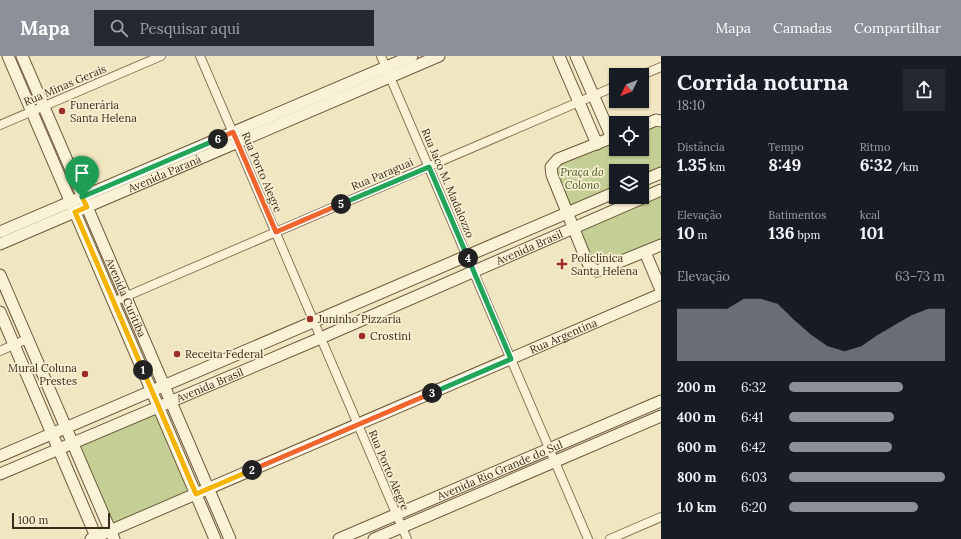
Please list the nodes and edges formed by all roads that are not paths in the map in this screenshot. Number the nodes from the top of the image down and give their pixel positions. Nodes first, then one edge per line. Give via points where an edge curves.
1 (8, 56) edge
2 (22, 56) edge
3 (161, 56) edge
4 (200, 56) edge
5 (381, 56) edge
6 (412, 56) edge
7 (439, 56) edge
8 (559, 56) edge
9 (576, 56) edge
10 (661, 67) edge
11 (388, 72) junction
12 (649, 72) edge
13 (609, 89) edge
14 (594, 96) junction
15 (579, 102) junction
16 (43, 106) junction
17 (32, 111) junction
18 (661, 120) edge
19 (649, 123) edge
20 (0, 125) edge
21 (609, 127) edge
22 (235, 138) junction
23 (609, 139) edge
24 (597, 144) junction
25 (429, 167) junction
26 (661, 173) edge
27 (649, 178) edge
28 (661, 190) edge
29 (609, 195) edge
30 (85, 202) junction
31 (73, 207) junction
32 (567, 213) junction
33 (26, 227) junction
34 (573, 228) junction
35 (0, 232) edge
36 (276, 232) junction
37 (0, 244) edge
38 (660, 248) edge
39 (645, 252) junction
40 (467, 255) junction
41 (473, 271) junction
42 (0, 275) edge
43 (661, 290) edge
44 (661, 294) edge
45 (125, 297) junction
46 (114, 302) junction
47 (0, 312) edge
48 (314, 321) junction
49 (321, 338) junction
50 (27, 339) junction
51 (14, 345) junction
52 (0, 350) edge
53 (511, 359) junction
54 (163, 385) junction
55 (151, 390) junction
56 (170, 401) junction
57 (661, 401) edge
58 (158, 406) junction
59 (661, 416) edge
60 (358, 424) junction
61 (66, 427) junction
62 (52, 433) junction
63 (72, 443) junction
64 (58, 449) junction
65 (549, 449) junction
66 (0, 456) edge
67 (554, 462) junction
68 (0, 474) edge
69 (208, 489) junction
70 (196, 494) junction
71 (396, 514) junction
72 (661, 517) edge
73 (402, 527) junction
74 (112, 535) edge
75 (95, 538) edge
76 (215, 539) edge
77 (230, 539) edge
78 (339, 539) edge
79 (374, 539) edge
80 (407, 539) edge
81 (588, 539) edge
82 (610, 539) edge

1 - 17 street, Avenida Curitiba
2 - 16 street, Avenida Curitiba
3 - 16 street, Rua Minas Gerais
4 - 22 street, Rua Porto Alegre
5 - 11 street, Rua Jaco M. Madalozzo
6 - 11 street, Avenida Paraná
7 - 11 street, Avenida Paraná
8 - 15 street
9 - 14 street
10 - 12 street
11 - 22 street, Avenida Paraná
11 - 25 street, Rua Jaco M. Madalozzo
13 - 14 street, Rua Paraguai
14 - 15 street, Rua Paraguai
14 - 21 street
15 - 24 street
15 - 25 street, Rua Paraguai
16 - 17 street, Rua Minas Gerais
16 - 30 street, Avenida Curitiba
17 - 20 street, Rua Minas Gerais
17 - 31 street, Avenida Curitiba
18 - 19 street
22 - 30 street, Avenida Paraná
22 - 36 street, Rua Porto Alegre
23 - 24 street, Avenida Brasil
24 - 32 street, Avenida Brasil via 558,159 551,167
25 - 36 street, Rua Paraguai
25 - 40 street, Rua Jaco M. Madalozzo
26 - 27 street
28 - 34 street, Avenida Brasil
29 - 32 street, Avenida Brasil
30 - 31 street, Avenida Paraná
30 - 45 street, Avenida Curitiba
31 - 33 street, Avenida Paraná
31 - 46 street, Avenida Curitiba
32 - 34 street, Avenida Brasil
32 - 40 street, Avenida Brasil
33 - 35 street, Avenida Paraná
33 - 37 street, Avenida Paraná
34 - 39 street, Avenida Brasil via 590,267 597,272
34 - 41 street, Avenida Brasil
36 - 45 street, Rua Paraguai
36 - 48 street, Rua Porto Alegre
38 - 39 street, Avenida Brasil
39 - 43 street
40 - 41 street, Rua Jaco M. Madalozzo
40 - 48 street, Avenida Brasil
41 - 49 street, Avenida Brasil
41 - 53 street, Rua Jaco M. Madalozzo
42 - 50 street
44 - 53 street, Rua Argentina
45 - 46 street, Rua Paraguai
45 - 54 street, Avenida Curitiba
46 - 55 street, Avenida Curitiba
47 - 51 street
48 - 49 street, Rua Porto Alegre
48 - 54 street, Avenida Brasil
49 - 56 street, Avenida Brasil
49 - 60 street, Rua Porto Alegre
50 - 51 street
50 - 61 street
51 - 52 street
51 - 62 street
53 - 60 street, Rua Argentina
53 - 65 street, Rua Jaco M. Madalozzo
54 - 55 street, Avenida Brasil
54 - 56 street, Avenida Curitiba
55 - 58 street, Avenida Curitiba
55 - 61 street, Avenida Brasil
56 - 58 street, Avenida Brasil
56 - 69 street, Avenida Curitiba
57 - 65 street, Avenida Rio Grande do Sul
58 - 63 street, Avenida Brasil
58 - 70 street, Avenida Curitiba
59 - 67 street, Avenida Rio Grande do Sul
60 - 69 street, Rua Argentina
60 - 71 street, Rua Porto Alegre
61 - 62 street, Avenida Brasil
61 - 63 street
62 - 64 street
62 - 66 street, Avenida Brasil
63 - 64 street, Avenida Brasil
63 - 74 street
64 - 68 street, Avenida Brasil
64 - 75 street
65 - 67 street, Rua Jaco M. Madalozzo
65 - 71 street, Avenida Rio Grande do Sul
67 - 73 street, Avenida Rio Grande do Sul
67 - 81 street, Rua Jaco M. Madalozzo
69 - 70 street, Rua Argentina
69 - 77 street, Avenida Curitiba
70 - 74 street, Rua Argentina
70 - 76 street, Avenida Curitiba
71 - 73 street, Rua Porto Alegre
71 - 78 street, Avenida Rio Grande do Sul
72 - 82 street
73 - 79 street, Avenida Rio Grande do Sul
73 - 80 street, Rua Porto Alegre
74 - 75 street, Rua Argentina

